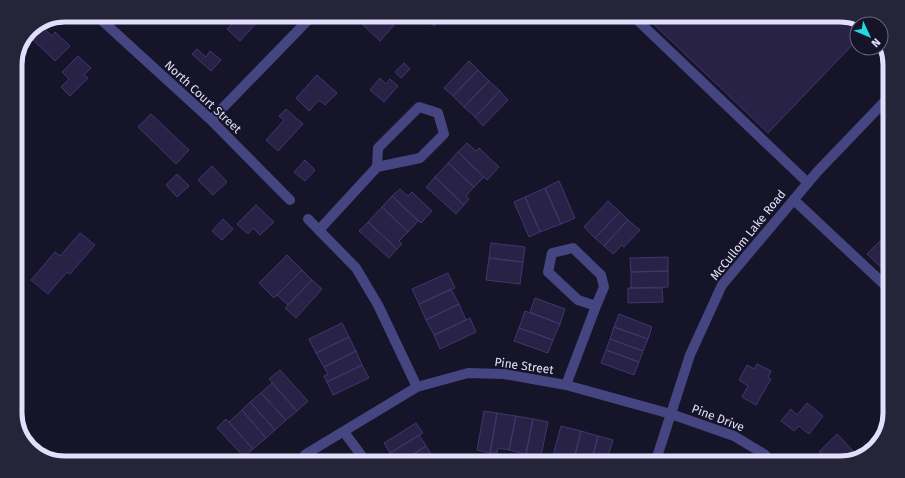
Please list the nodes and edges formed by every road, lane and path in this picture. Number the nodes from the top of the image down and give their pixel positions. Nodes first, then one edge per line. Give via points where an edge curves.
1 (104, 22) edge
2 (306, 22) edge
3 (639, 22) edge
4 (883, 103) edge
5 (211, 120) junction
6 (377, 167) junction
7 (808, 183) junction
8 (290, 200) dead end
9 (794, 200) junction
10 (308, 219) dead end
11 (319, 230) junction
12 (883, 283) edge
13 (596, 306) junction
14 (566, 385) junction
15 (416, 387) junction
16 (671, 414) junction
17 (344, 432) junction
18 (304, 456) edge
19 (362, 456) edge
20 (657, 456) edge
21 (766, 456) edge

1 - 5 street, North Court Street
2 - 5 street
3 - 7 street
4 - 7 street, McCullom Lake Road
5 - 8 street, North Court Street
6 - 6 street via 420,158 444,134 438,113 419,107 378,148
6 - 11 street
7 - 9 street, McCullom Lake Road
9 - 12 street
9 - 16 street, McCullom Lake Road via 722,285 690,355
10 - 11 street
11 - 15 street via 356,268 378,305
13 - 13 street via 604,287 601,275 572,248 552,253 548,272 578,300
13 - 14 street
14 - 15 street, Pine Street via 504,374 468,374
14 - 16 street, Pine Street
15 - 17 street, Pine Street
16 - 20 street, McCullom Lake Road
16 - 21 street, Pine Drive via 734,436
17 - 18 street, Pine Street
17 - 19 street

